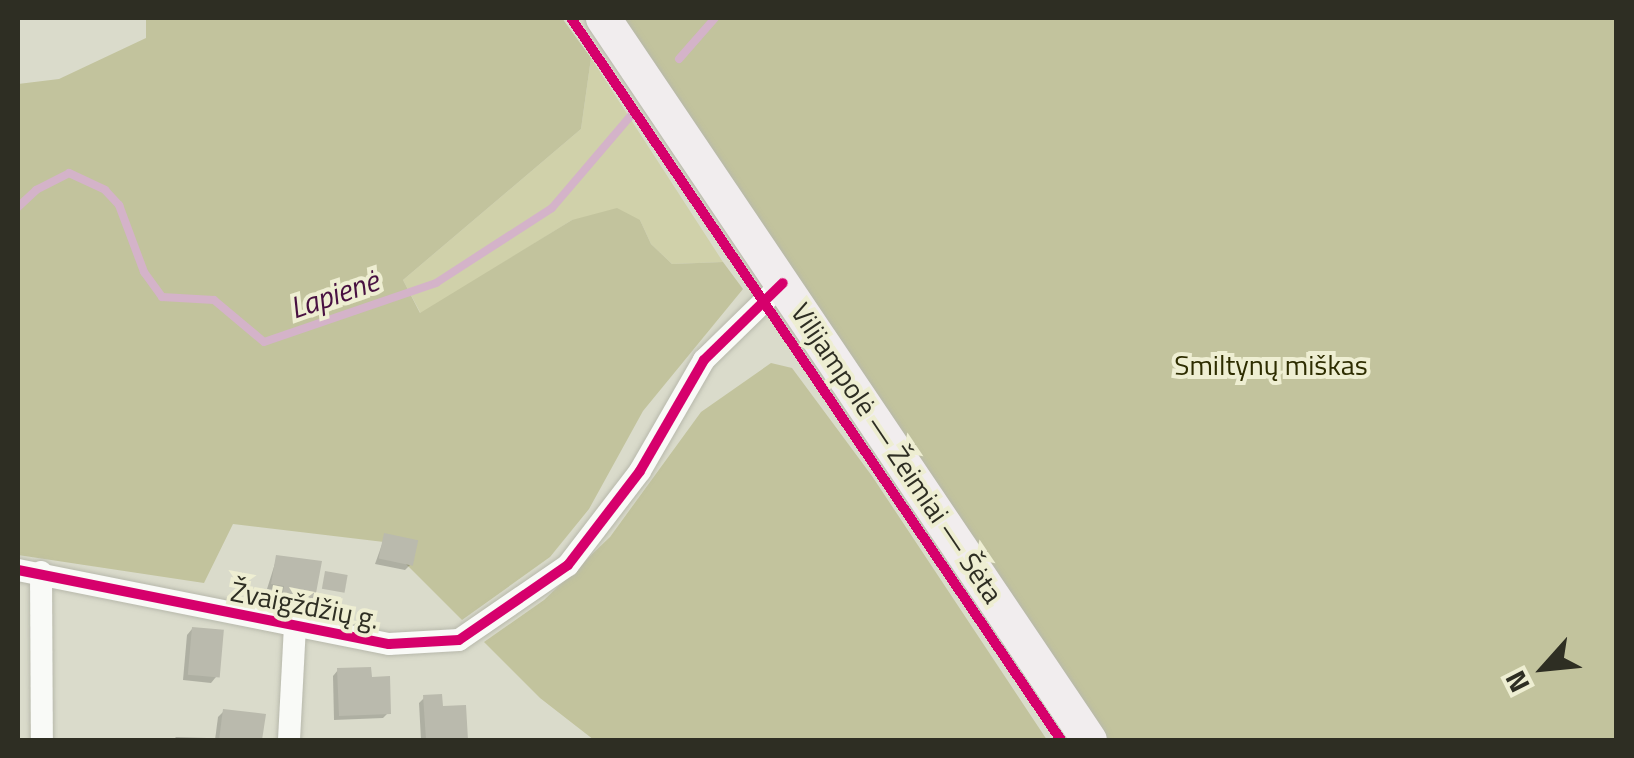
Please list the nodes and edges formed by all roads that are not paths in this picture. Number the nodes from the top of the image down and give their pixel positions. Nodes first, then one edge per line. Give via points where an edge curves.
1 (604, 18) edge
2 (783, 283) junction
3 (29, 571) edge
4 (295, 627) junction
5 (42, 740) edge
6 (289, 740) edge
7 (1089, 740) edge

1 - 2 main road, Vilijampolė — Žeimiai — Šėta
2 - 4 street, Žvaigždžių g. via 704,360 640,471 568,565 459,640 389,644
2 - 7 main road, Vilijampolė — Žeimiai — Šėta
3 - 4 street, Žvaigždžių g.
3 - 5 street
4 - 6 street

